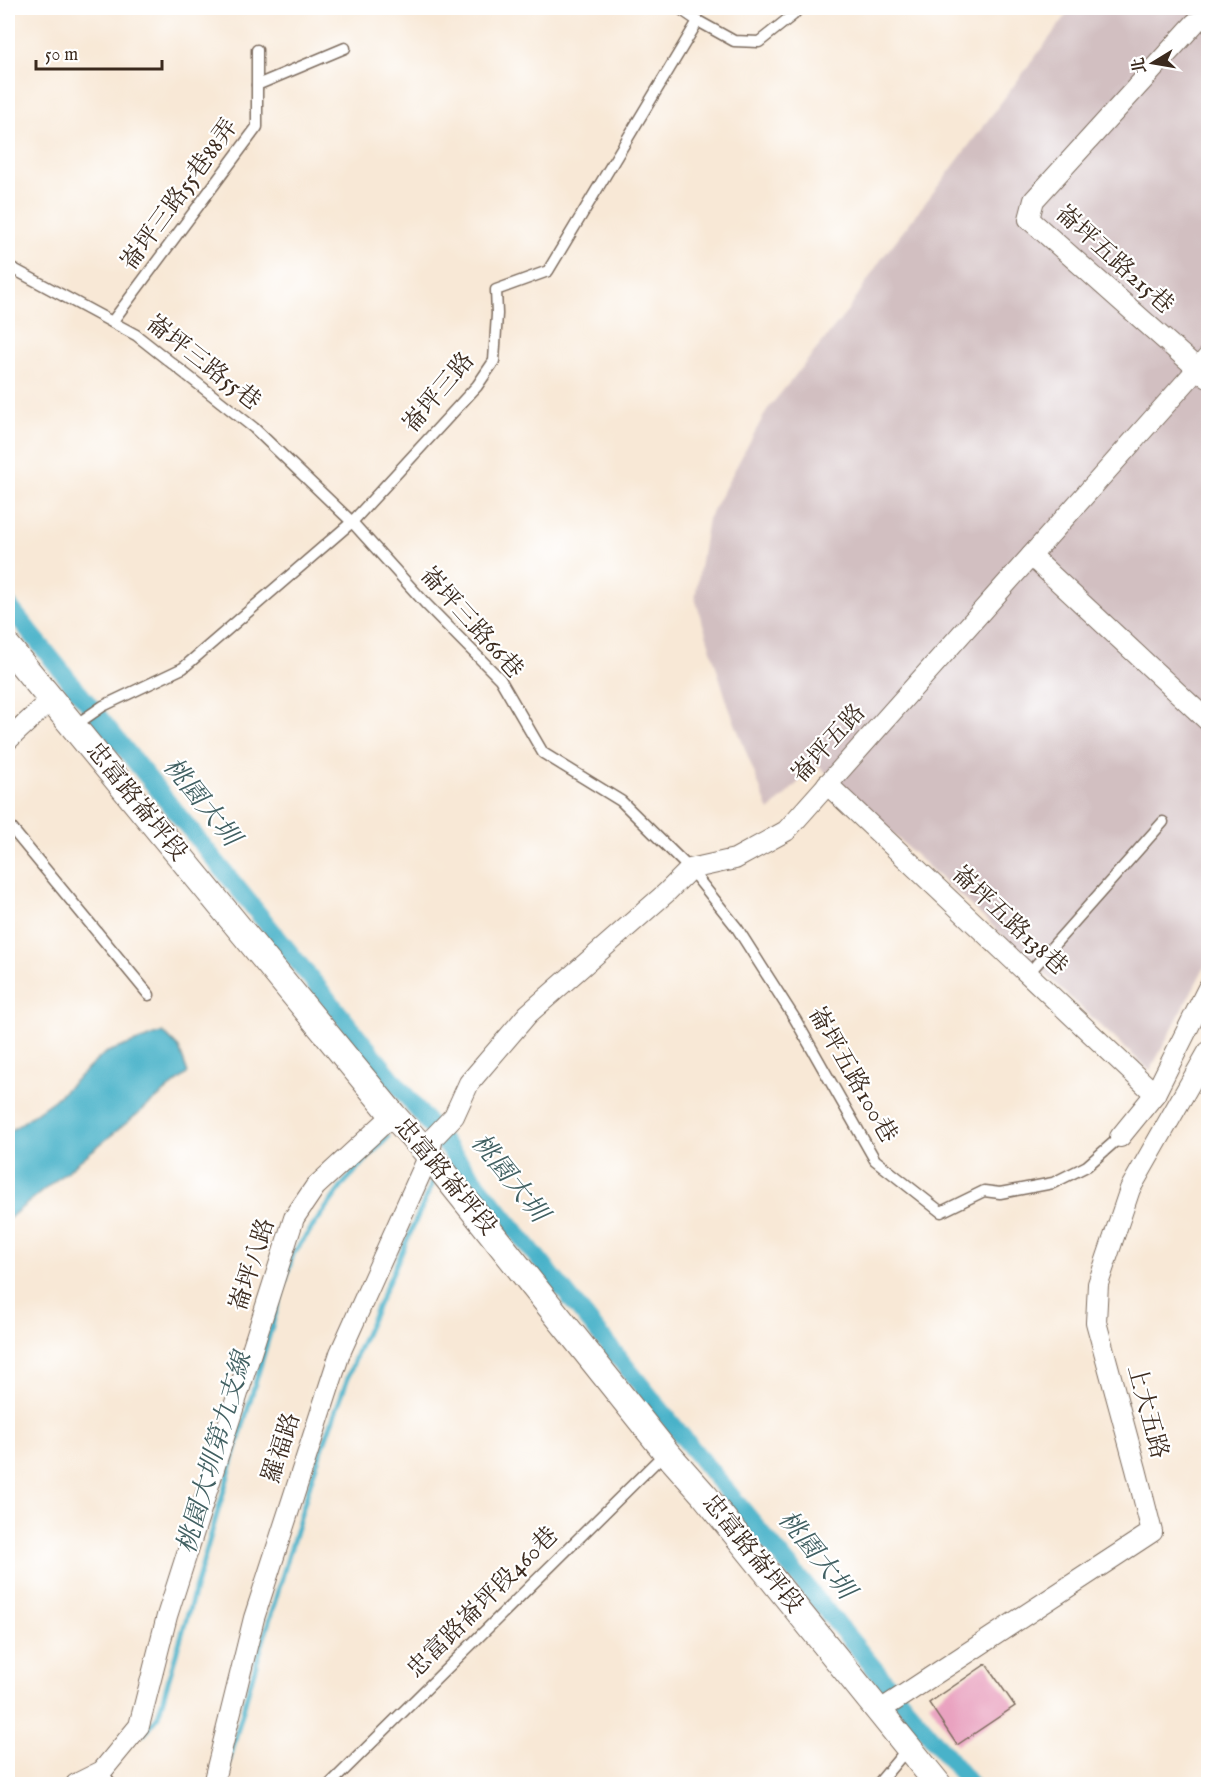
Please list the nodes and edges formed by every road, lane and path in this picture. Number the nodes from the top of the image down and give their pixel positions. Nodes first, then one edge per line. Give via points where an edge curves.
1 (679, 8) edge
2 (799, 8) edge
3 (1201, 20) edge
4 (698, 21) junction
5 (345, 48) dead end
6 (257, 50) dead end
7 (257, 85) junction
8 (8, 266) edge
9 (112, 322) junction
10 (1205, 368) edge
11 (352, 522) junction
12 (1030, 556) junction
13 (8, 647) edge
14 (51, 700) junction
15 (1209, 721) edge
16 (76, 724) junction
17 (8, 740) edge
18 (827, 784) junction
19 (1163, 822) dead end
20 (8, 824) edge
21 (690, 869) junction
22 (1028, 974) junction
23 (1209, 988) edge
24 (149, 995) dead end
25 (1209, 1052) edge
26 (1155, 1094) junction
27 (393, 1115) junction
28 (1120, 1137) joint
29 (431, 1146) junction
30 (666, 1452) junction
31 (882, 1709) junction
32 (908, 1748) junction
33 (107, 1778) edge
34 (76, 1785) edge
35 (213, 1785) edge
36 (330, 1785) edge
37 (878, 1785) edge
38 (938, 1785) edge

1 - 4 lane
2 - 4 lane via 759,42 734,41
3 - 10 street, 崙坪五路215巷 via 1034,200 1029,219
4 - 11 lane, 崙坪三路 via 548,271 496,290 494,361 477,386
5 - 7 lane
6 - 7 lane, 崙坪三路55巷88弄
7 - 9 lane, 崙坪三路55巷88弄 via 257,127
8 - 9 lane, 崙坪三路55巷
9 - 11 lane, 崙坪三路55巷 via 136,335 254,428
10 - 12 street, 崙坪五路
11 - 16 lane, 崙坪三路 via 183,668 103,705
11 - 21 lane, 崙坪三路66巷 via 500,679 543,753 621,801
12 - 15 street
12 - 18 street, 崙坪五路
13 - 14 street, 忠富路崙坪段
14 - 16 street, 忠富路崙坪段
14 - 17 street
16 - 27 street, 忠富路崙坪段
18 - 21 street, 崙坪五路 via 786,831 735,859
18 - 22 street, 崙坪五路138巷
19 - 22 lane
20 - 24 lane
21 - 28 lane, 崙坪五路100巷 via 744,938 875,1160 941,1212 984,1191 1000,1193 1053,1183 1087,1166
21 - 29 street, 羅福路 via 528,1014 469,1083 454,1116
22 - 26 street, 崙坪五路138巷
23 - 26 street
25 - 31 street, 上大五路 via 1130,1189 1098,1284 1096,1322 1152,1532
26 - 28 street
27 - 29 street, 忠富路崙坪段
27 - 33 street, 崙坪八路 via 315,1187 294,1218 167,1616 139,1726
29 - 30 street, 忠富路崙坪段
29 - 35 street, 羅福路 via 340,1353 254,1618
30 - 31 street, 忠富路崙坪段
30 - 36 lane, 忠富路崙坪段460巷
31 - 32 street, 忠富路崙坪段
32 - 37 lane
32 - 38 street, 忠富路崙坪段
33 - 34 street, 崙坪八路

